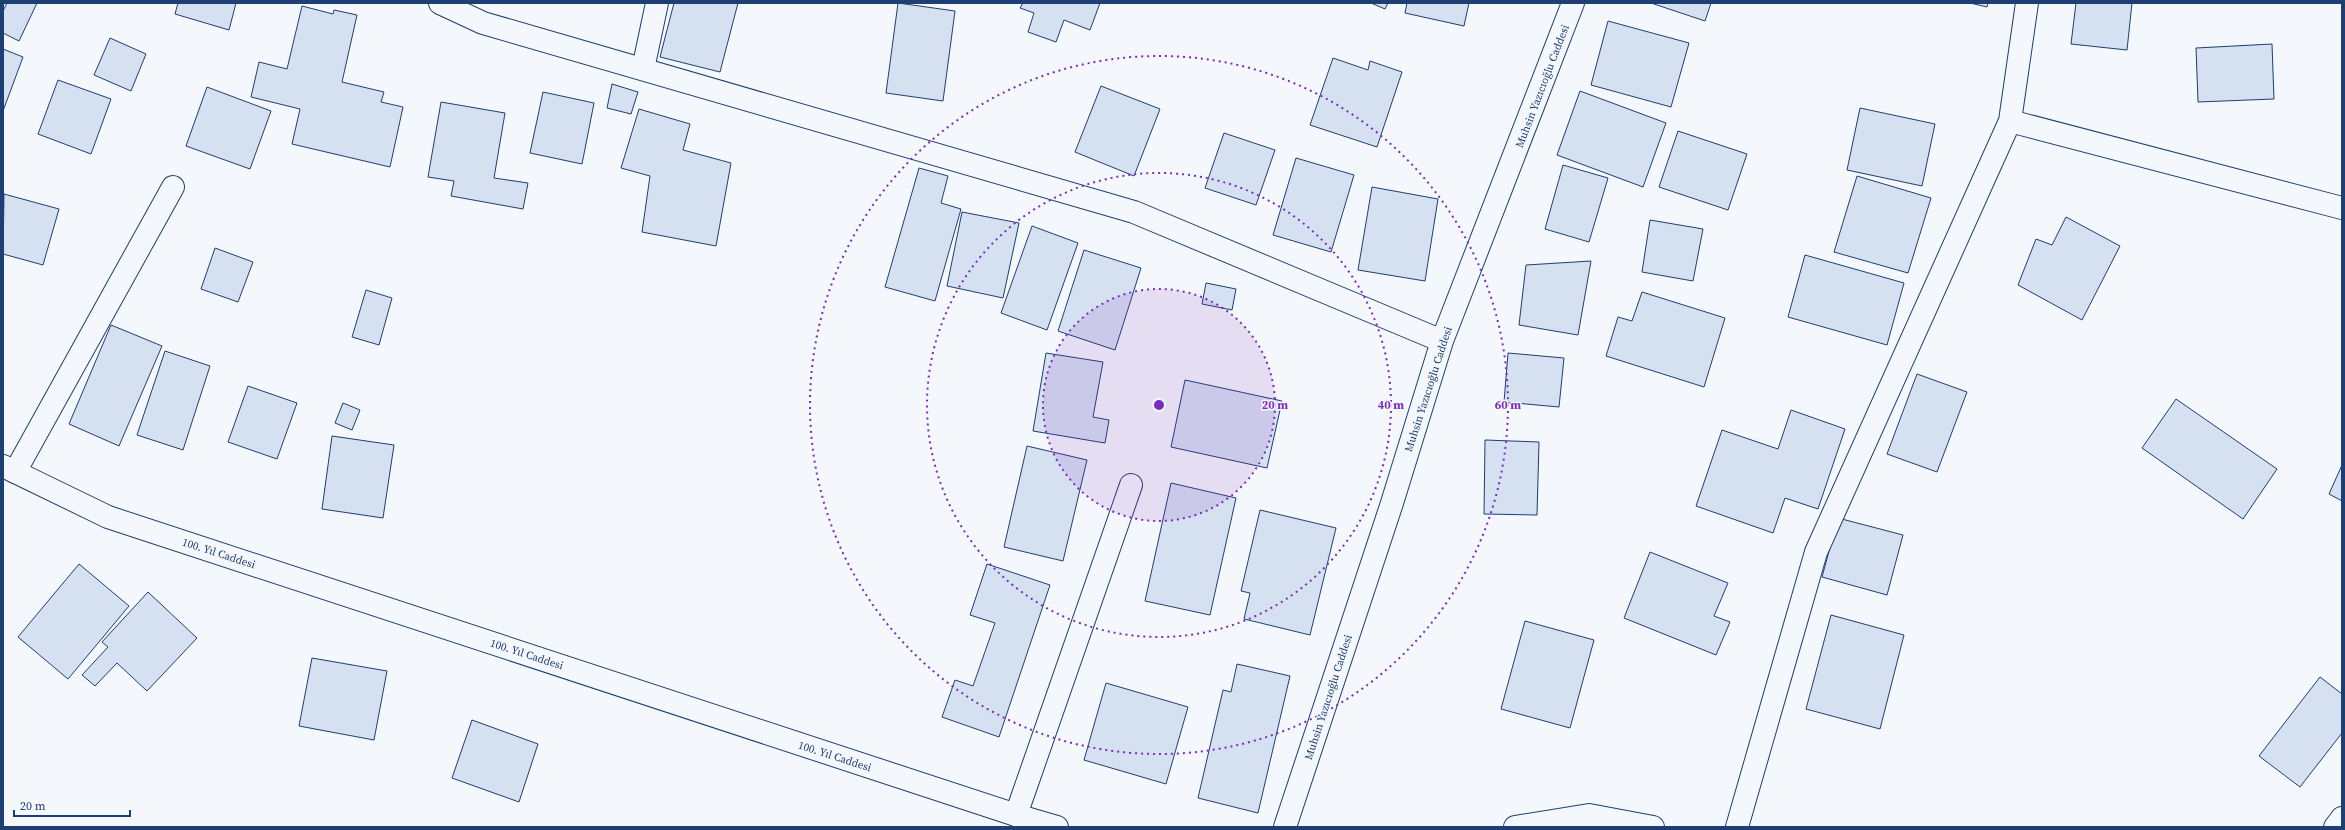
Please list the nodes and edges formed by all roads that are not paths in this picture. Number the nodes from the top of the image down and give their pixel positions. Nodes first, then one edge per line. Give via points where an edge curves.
1 (440, 3) edge
2 (657, 3) edge
3 (1573, 3) edge
4 (2027, 3) edge
5 (643, 69) junction
6 (2010, 121) junction
7 (173, 188) dead end
8 (2342, 208) edge
9 (1442, 341) junction
10 (9, 469) edge
11 (1130, 485) dead end
12 (1016, 815) junction
13 (2342, 818) edge
14 (1057, 827) edge
15 (1286, 827) edge
16 (1515, 827) edge
17 (1653, 827) edge
18 (1737, 827) edge
19 (2334, 827) edge

1 - 5 street via 483,23
2 - 5 street
3 - 9 street, Muhsin Yazıcıoğlu Caddesi
4 - 6 street
5 - 9 street via 1134,212
6 - 8 street
6 - 18 street via 1816,552
7 - 10 street
9 - 15 street, Muhsin Yazıcıoğlu Caddesi
10 - 12 street, 100. Yıl Caddesi via 108,517
11 - 12 street
12 - 14 street, 100. Yıl Caddesi
13 - 19 street
16 - 17 street via 1589,815

